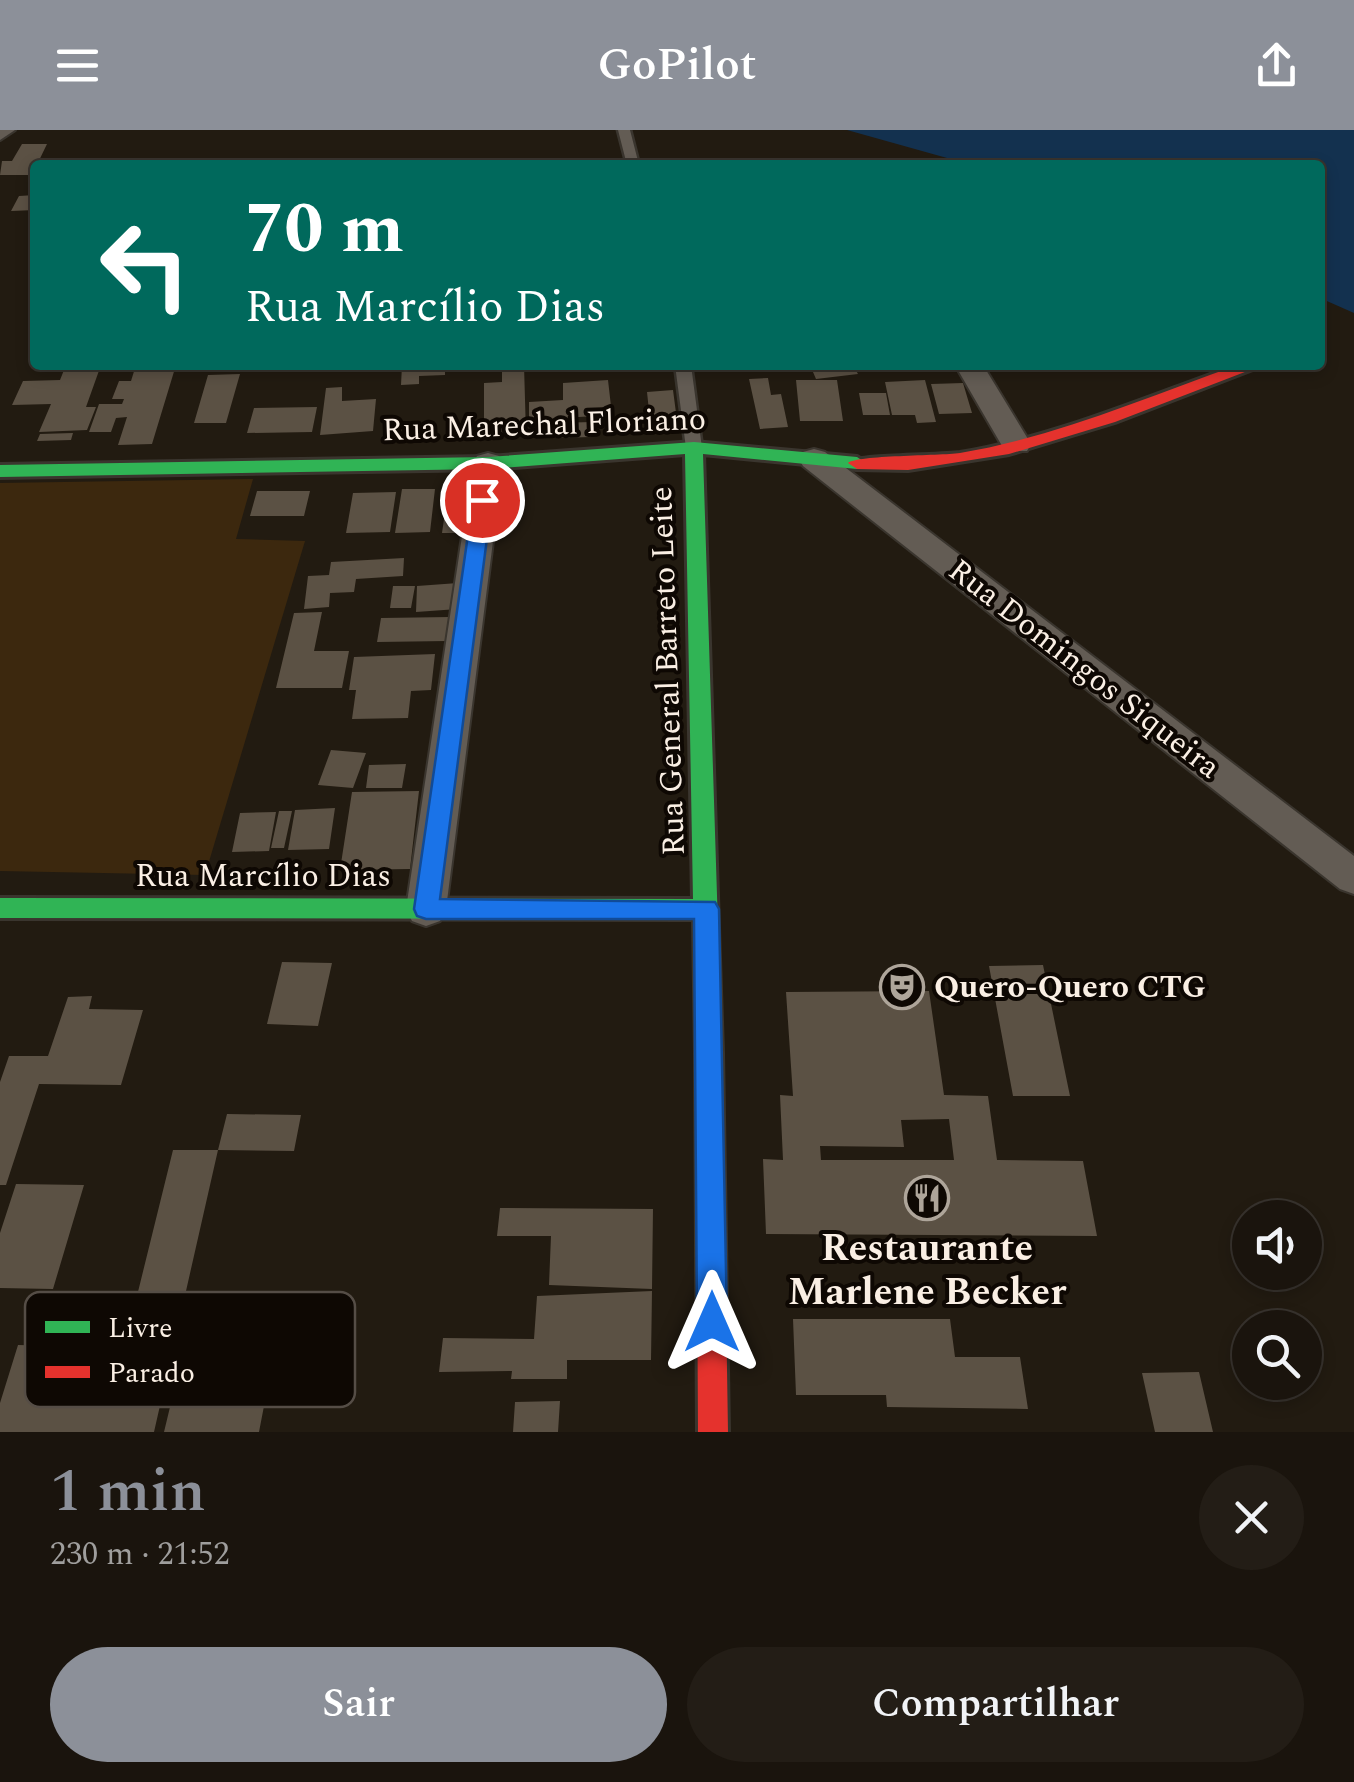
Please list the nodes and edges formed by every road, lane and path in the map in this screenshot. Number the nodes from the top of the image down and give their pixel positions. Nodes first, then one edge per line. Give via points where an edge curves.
1 (624, 130) edge
2 (632, 160) edge
3 (685, 370) edge
4 (972, 370) edge
5 (1239, 370) edge
6 (1016, 444) junction
7 (694, 448) junction
8 (814, 459) junction
9 (488, 463) junction
10 (0, 471) edge
11 (1354, 878) edge
12 (0, 908) edge
13 (426, 909) junction
14 (706, 909) junction
15 (714, 1432) edge

1 - 2 lane
3 - 7 lane
4 - 6 street
5 - 6 street, Rua Marechal Floriano
6 - 8 street, Rua Marechal Floriano via 906,466
7 - 8 street, Rua Marechal Floriano
7 - 9 street, Rua Marechal Floriano
7 - 14 street, Rua General Barreto Leite
8 - 11 street, Rua Domingos Siqueira
9 - 10 street, Rua Marechal Floriano
9 - 13 street
12 - 13 street, Rua Marcílio Dias
13 - 14 street, Rua Marcílio Dias
14 - 15 street, Rua General Barreto Leite

